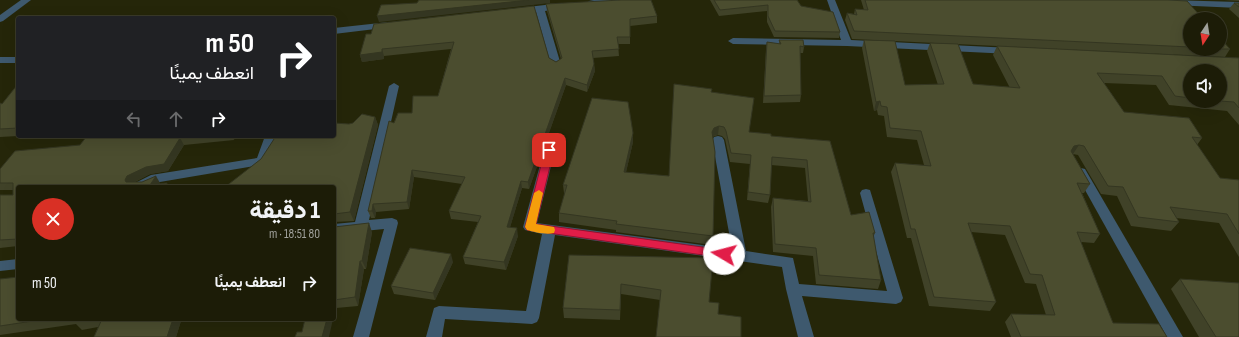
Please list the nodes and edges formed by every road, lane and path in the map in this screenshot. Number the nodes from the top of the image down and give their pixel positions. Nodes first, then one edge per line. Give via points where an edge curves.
1 (27, 0) edge
2 (615, 0) edge
3 (831, 0) edge
4 (1163, 2) edge
5 (585, 4) edge
6 (570, 5) edge
7 (1239, 5) edge
8 (540, 9) junction
9 (508, 12) edge
10 (0, 19) edge
11 (397, 24) edge
12 (336, 31) edge
13 (733, 41) dead end
14 (847, 43) junction
15 (1020, 51) edge
16 (0, 60) edge
17 (16, 60) edge
18 (556, 65) edge
19 (394, 86) dead end
20 (270, 138) edge
21 (718, 140) dead end
22 (549, 150) dead end
23 (1073, 159) edge
24 (140, 185) edge
25 (866, 193) dead end
26 (361, 226) junction
27 (336, 229) edge
28 (549, 230) junction
29 (740, 256) junction
30 (16, 264) edge
31 (0, 266) edge
32 (793, 289) junction
33 (360, 337) edge
34 (434, 337) edge
35 (806, 337) edge
36 (1175, 337) edge

1 - 10 street
2 - 5 street
3 - 14 street
4 - 7 street
6 - 8 street
8 - 9 street
8 - 18 street
11 - 12 street
13 - 14 street
14 - 15 street
16 - 17 street
19 - 26 street
20 - 24 street via 262,161 151,179
21 - 29 street
22 - 28 street via 530,227
23 - 36 street
25 - 32 street via 896,298
26 - 27 street
26 - 33 street via 392,223
28 - 29 street
28 - 34 street via 532,318 439,312
29 - 32 street via 788,262
30 - 31 street
32 - 35 street

